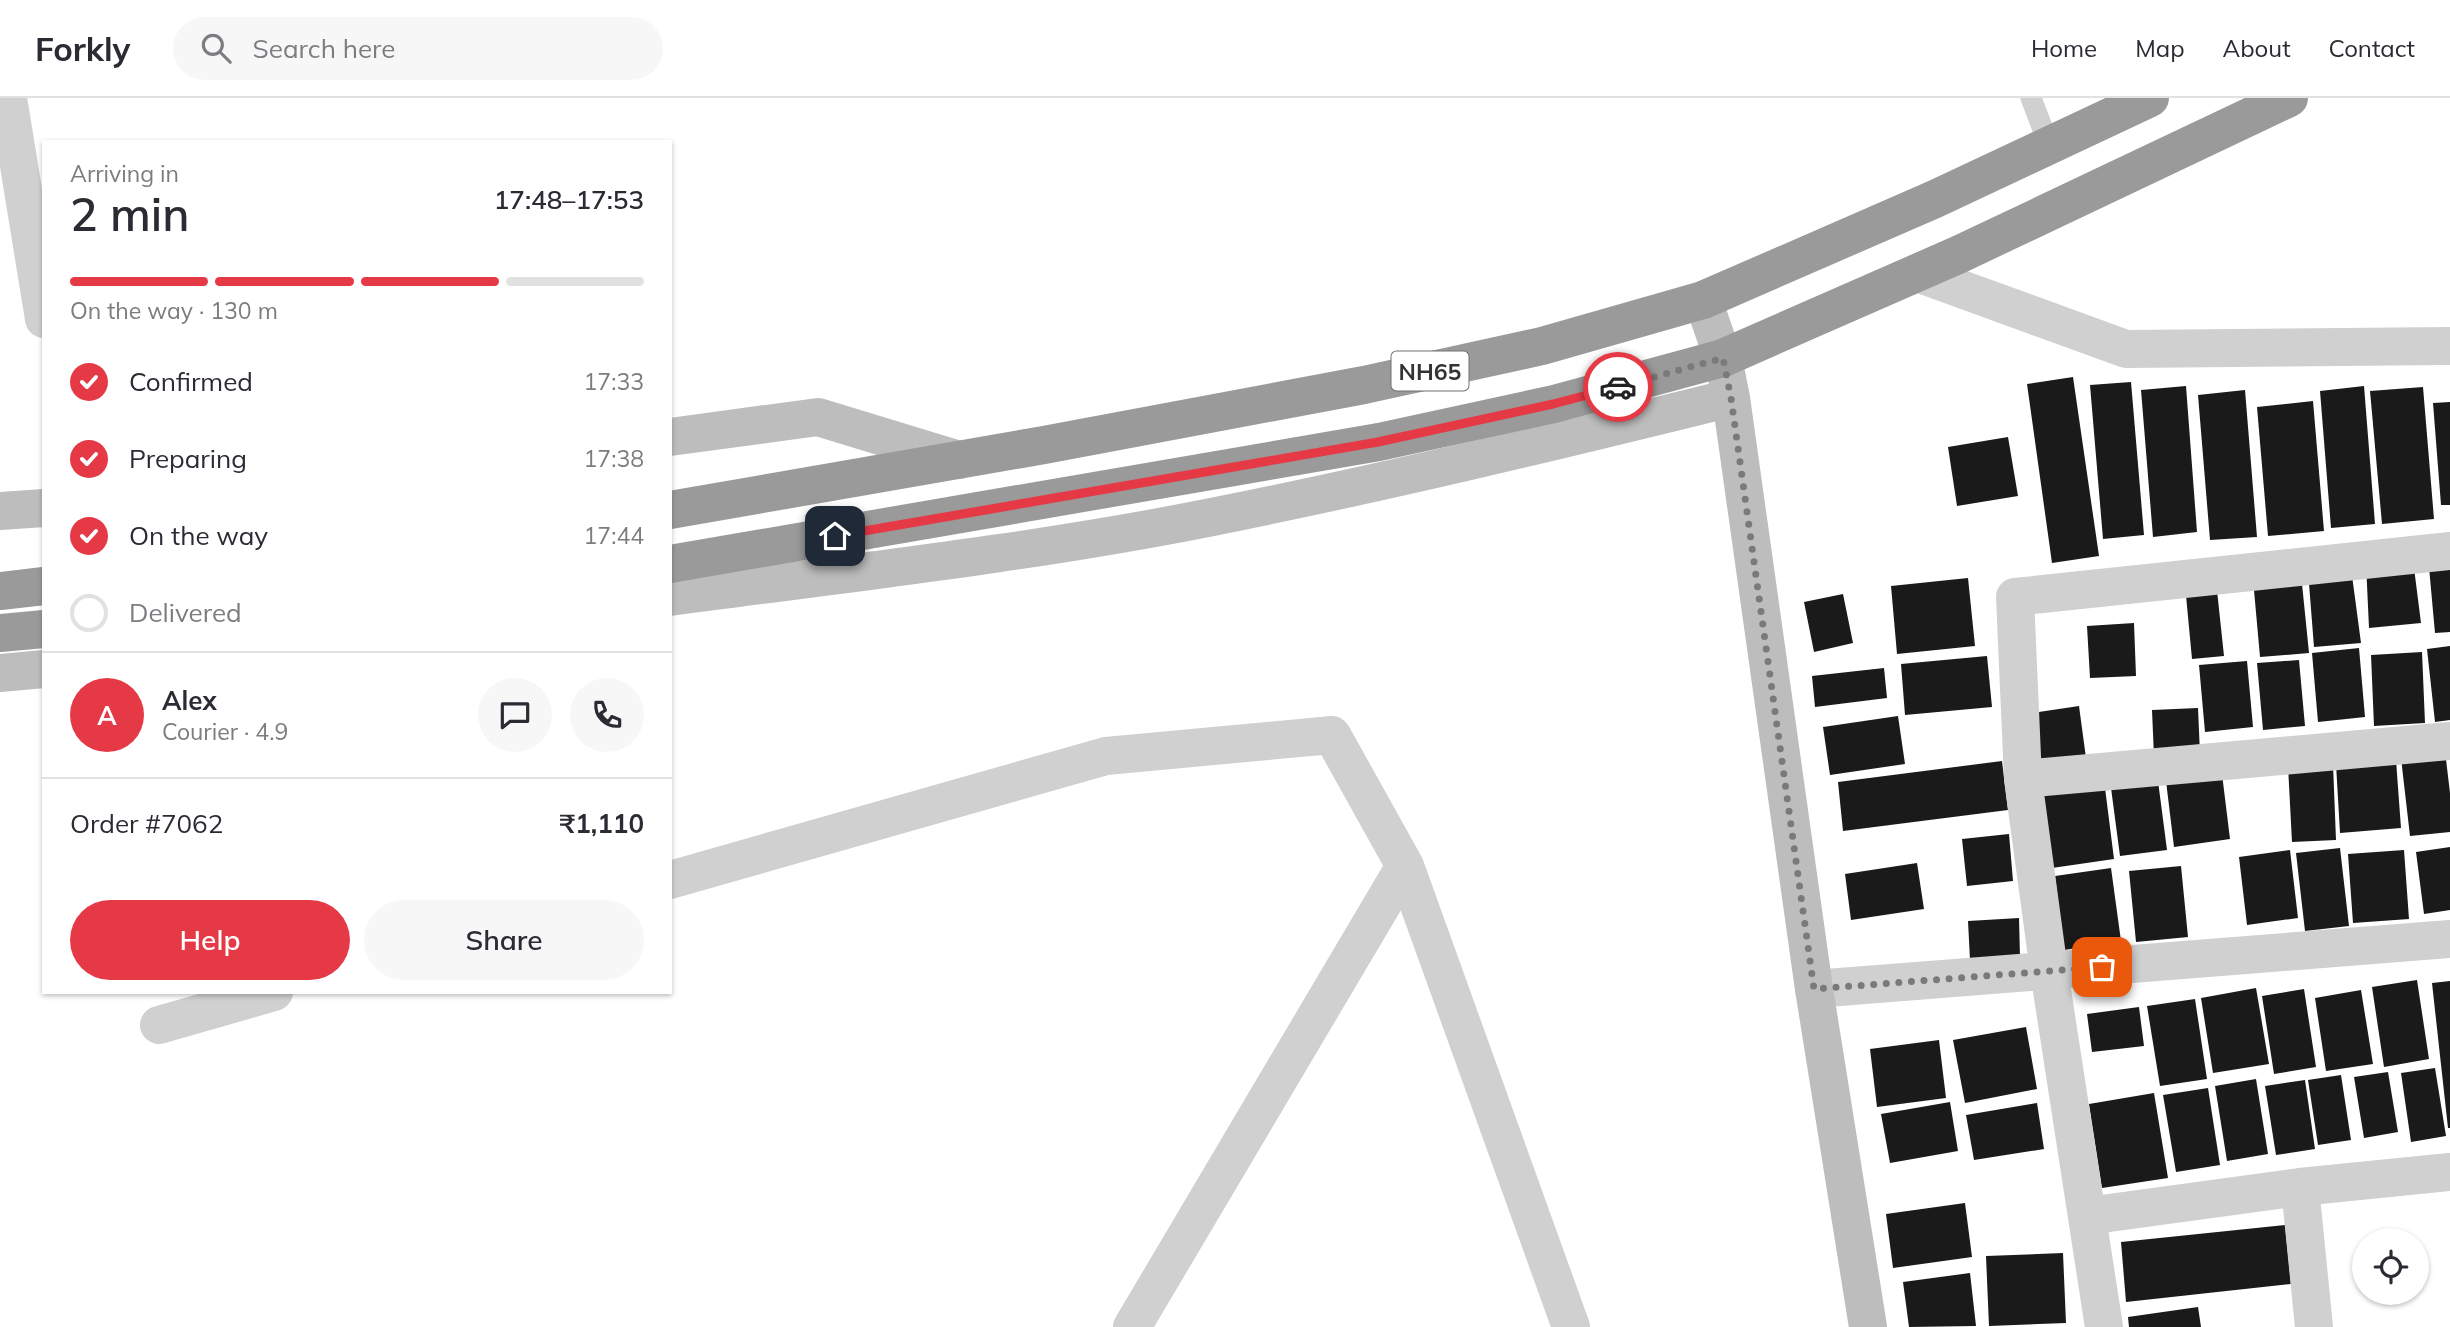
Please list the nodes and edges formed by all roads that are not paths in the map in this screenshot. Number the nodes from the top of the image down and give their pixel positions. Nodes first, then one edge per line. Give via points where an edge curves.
1 (8, 98) edge
2 (2031, 98) edge
3 (2289, 98) edge
4 (2141, 100) edge
5 (2049, 145) junction
6 (1917, 273) junction
7 (1703, 300) junction
8 (42, 307) edge
9 (2450, 346) edge
10 (1723, 358) junction
11 (1731, 398) junction
12 (672, 438) edge
13 (959, 460) junction
14 (42, 508) edge
15 (672, 510) edge
16 (0, 512) edge
17 (2450, 551) edge
18 (672, 564) edge
19 (42, 586) edge
20 (0, 591) edge
21 (672, 597) edge
22 (42, 629) edge
23 (0, 633) edge
24 (42, 669) edge
25 (0, 673) edge
26 (2450, 741) edge
27 (2023, 779) junction
28 (1405, 866) junction
29 (672, 879) edge
30 (2450, 939) edge
31 (2049, 971) junction
32 (1814, 989) junction
33 (267, 994) edge
34 (159, 1025) dead end
35 (2450, 1172) edge
36 (2300, 1187) junction
37 (2087, 1216) junction
38 (1132, 1327) edge
39 (1571, 1327) edge
40 (1868, 1327) edge
41 (2104, 1327) edge
42 (2314, 1327) edge

1 - 8 street
2 - 5 lane
3 - 6 highway, NH65
4 - 5 highway, NH65
5 - 7 highway, NH65
6 - 9 street via 2126,348
6 - 10 highway, NH65
7 - 10 street
7 - 13 highway, NH65 via 1542,346 1364,385
10 - 11 street
10 - 18 highway, NH65 via 1553,404 1378,442
11 - 21 street via 1470,462 1205,518
11 - 32 street
12 - 13 street via 818,418
13 - 15 highway, NH65
14 - 16 street
17 - 27 street via 2015,597
19 - 20 highway
22 - 23 highway
24 - 25 street
26 - 27 street
27 - 31 street
28 - 29 street via 1332,735 1106,756
28 - 38 street
28 - 39 street
30 - 31 street
31 - 32 street
31 - 37 street
32 - 40 street
33 - 34 street
35 - 36 street
36 - 37 street
36 - 42 street
37 - 41 street

